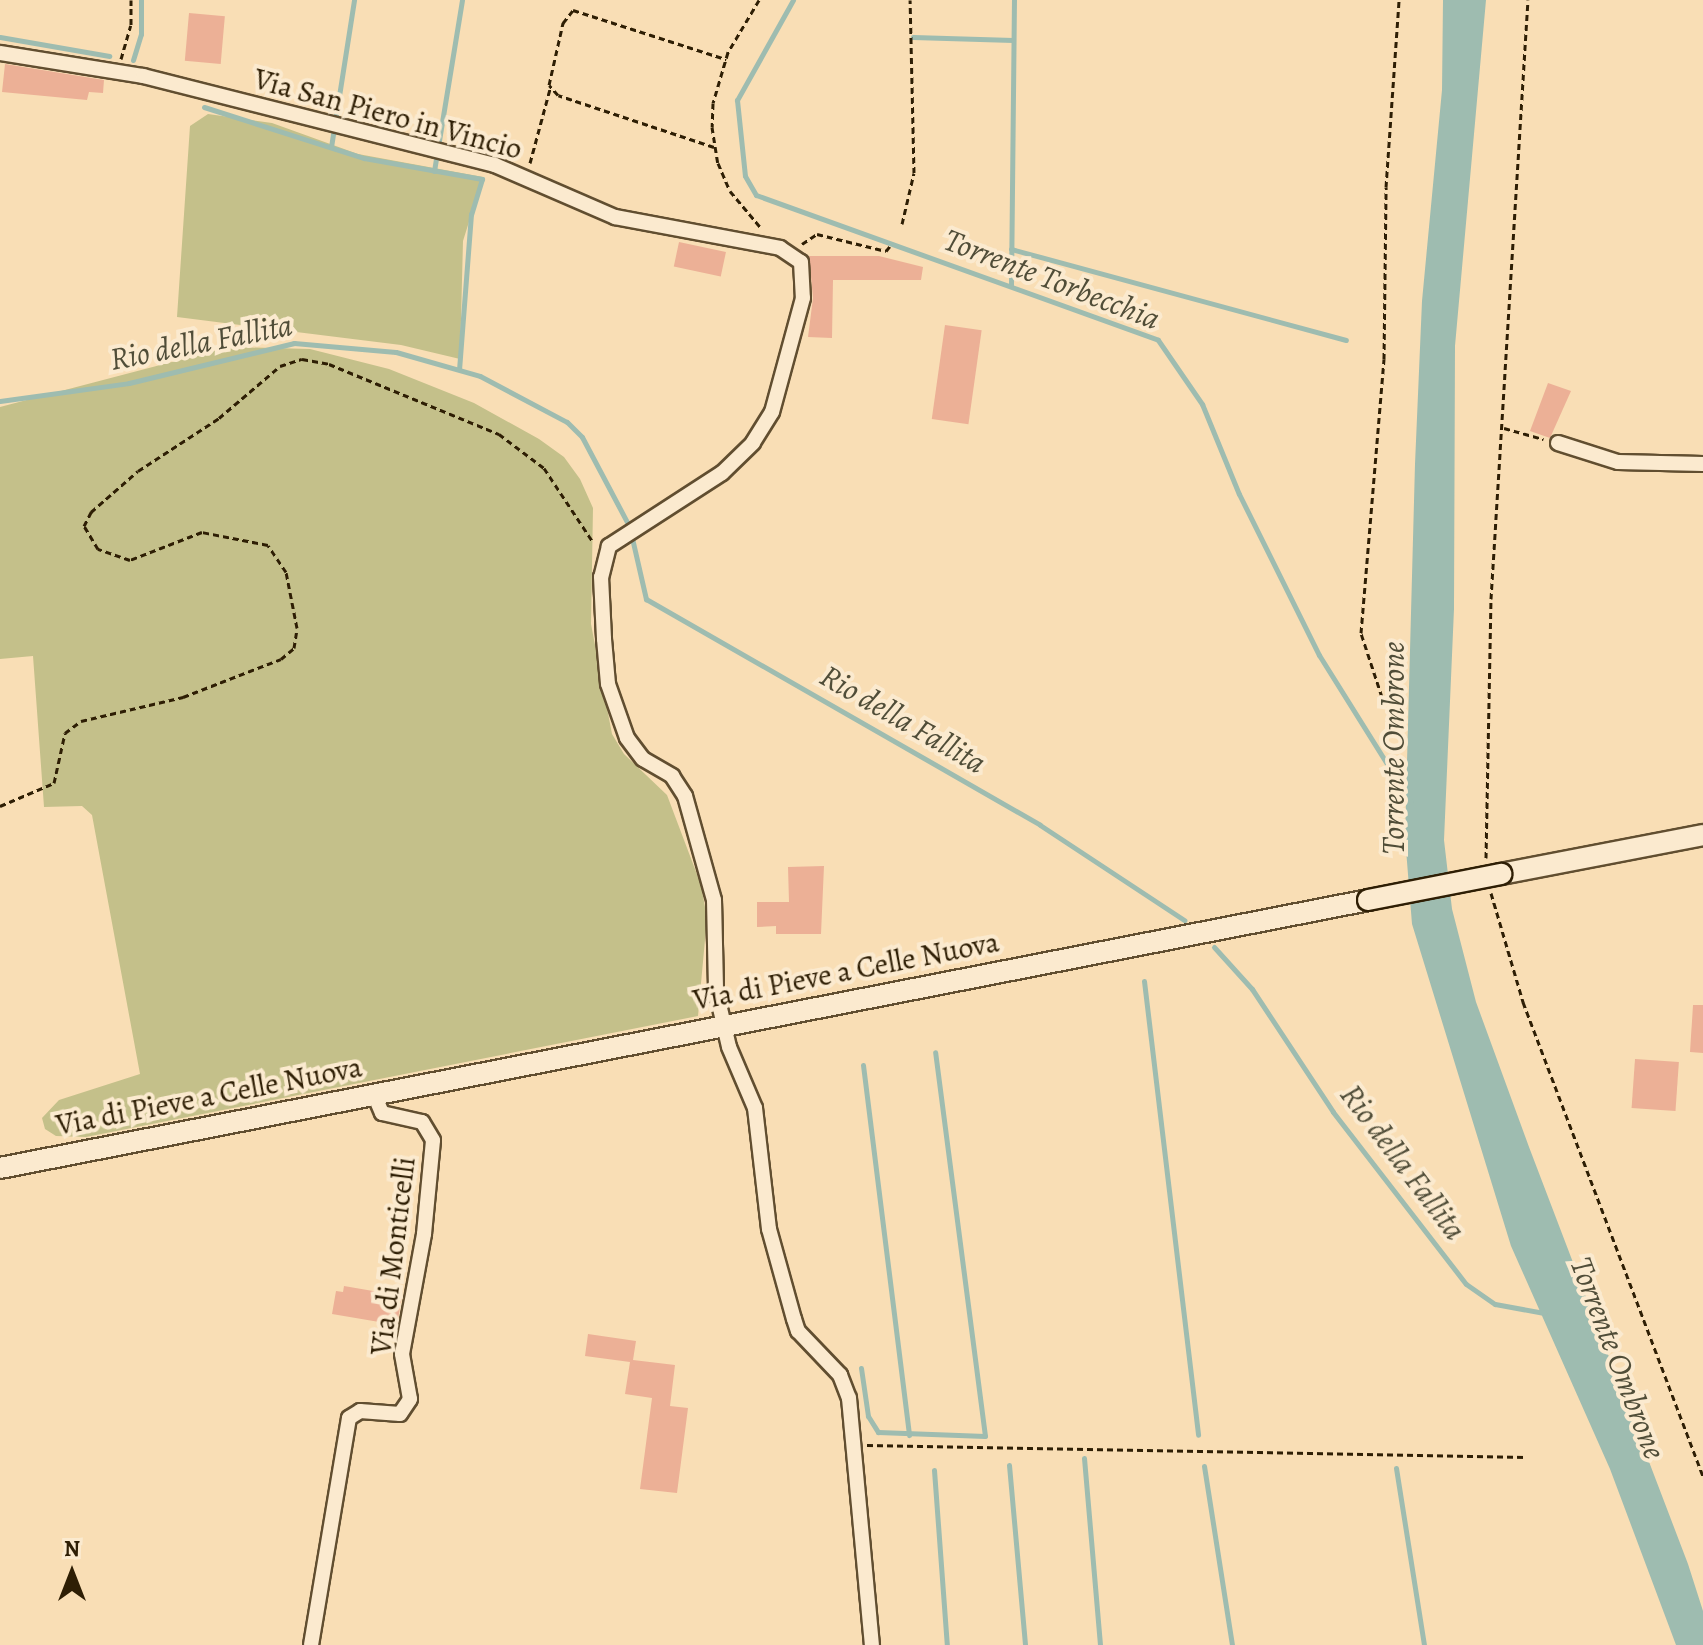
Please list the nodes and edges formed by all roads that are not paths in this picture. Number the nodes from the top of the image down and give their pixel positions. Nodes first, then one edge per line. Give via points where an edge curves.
1 (0, 53) edge
2 (1558, 443) road end
3 (1703, 464) edge
4 (1703, 835) edge
5 (723, 1025) junction
6 (374, 1094) junction
7 (0, 1168) edge
8 (311, 1645) edge
9 (872, 1645) edge

1 - 5 street, Via San Piero in Vincio via 117,71 495,165 640,225 790,252 801,262 804,289 776,399 762,429 722,473 623,533 604,556 608,684 635,751 672,776 685,796 714,900 714,973
2 - 3 street via 1618,462
4 - 5 main road, Via di Pieve a Celle Nuova, bridge
5 - 6 main road, Via di Pieve a Celle Nuova
5 - 9 street via 755,1108 769,1229 798,1331 840,1375 855,1445
6 - 7 main road, Via di Pieve a Celle Nuova
6 - 8 street, Via di Monticelli via 382,1113 422,1122 433,1140 424,1234 402,1354 410,1399 400,1414 360,1411 349,1418

